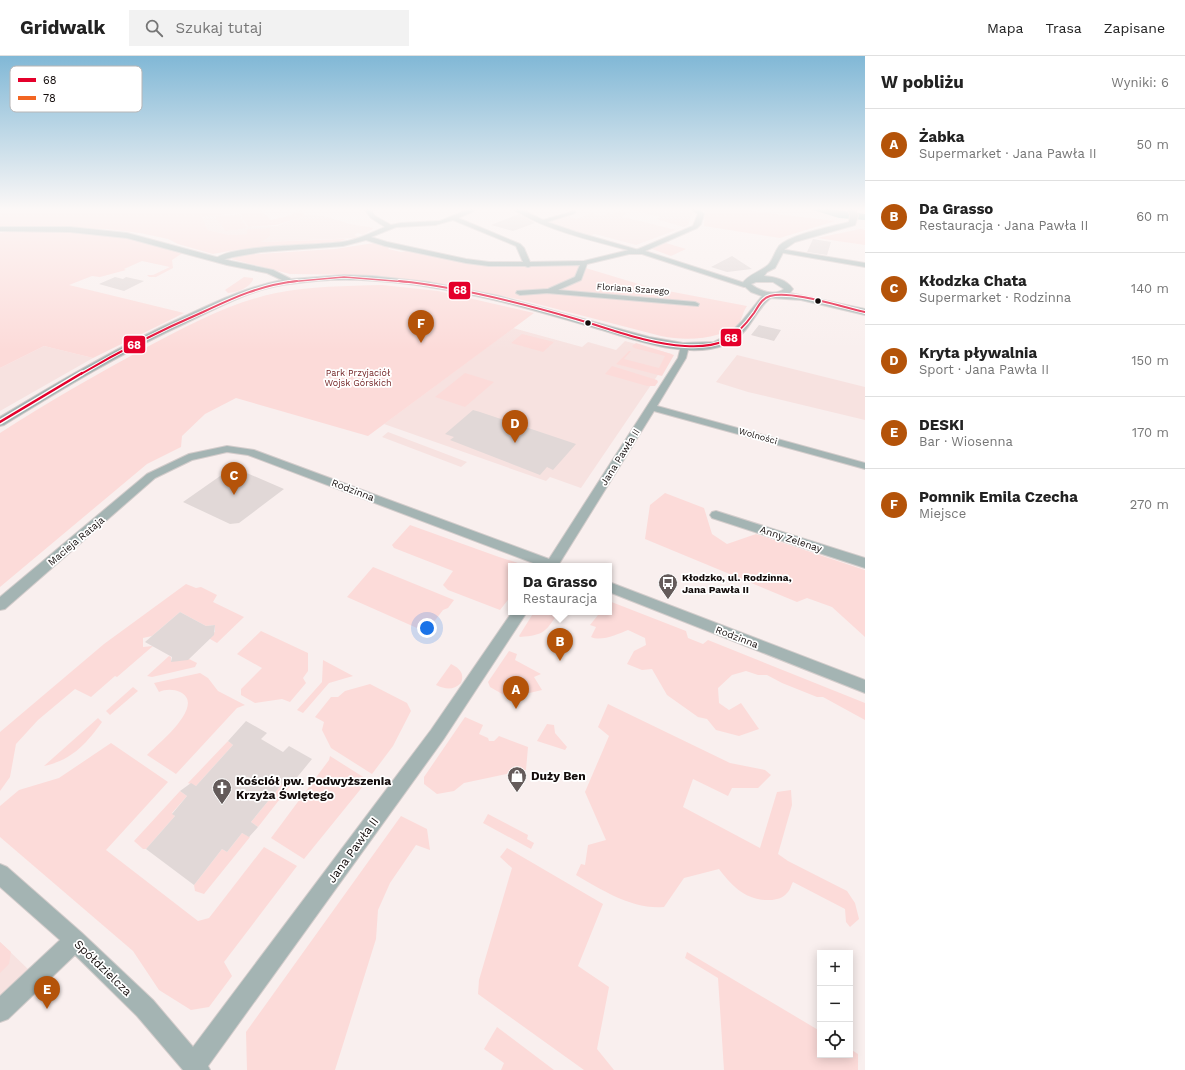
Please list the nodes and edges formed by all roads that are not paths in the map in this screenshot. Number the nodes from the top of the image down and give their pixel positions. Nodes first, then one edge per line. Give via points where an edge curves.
1 (205, 255) edge
2 (230, 255) edge
3 (441, 255) edge
4 (524, 255) edge
5 (615, 255) edge
6 (654, 255) edge
7 (778, 255) edge
8 (806, 255) edge
9 (218, 259) junction
10 (231, 263) junction
11 (584, 263) junction
12 (528, 265) junction
13 (865, 265) edge
14 (772, 266) junction
15 (257, 275) junction
16 (333, 277) junction
17 (572, 281) junction
18 (775, 281) junction
19 (284, 282) junction
20 (398, 282) junction
21 (750, 282) junction
22 (788, 290) junction
23 (248, 291) junction
24 (547, 291) junction
25 (756, 291) junction
26 (520, 293) dead end
27 (574, 294) junction
28 (779, 294) junction
29 (764, 299) junction
30 (695, 304) dead end
31 (842, 306) junction
32 (201, 312) junction
33 (865, 312) edge
34 (683, 346) junction
35 (651, 406) junction
36 (0, 422) edge
37 (865, 466) edge
38 (151, 476) joint
39 (716, 516) dead end
40 (544, 563) edge
41 (554, 563) edge
42 (865, 563) edge
43 (612, 588) edge
44 (0, 605) edge
45 (518, 615) edge
46 (865, 687) edge
47 (0, 874) edge
48 (75, 940) junction
49 (0, 1011) edge
50 (196, 1068) edge

1 - 9 street
2 - 9 street
3 - 12 street via 479,263
4 - 12 street
5 - 11 street
6 - 21 street
7 - 14 street
8 - 13 street
9 - 10 street
10 - 15 street
10 - 19 street via 245,265
11 - 12 street
11 - 17 street via 581,276
14 - 18 street via 774,272 771,278
14 - 21 street
15 - 19 street
15 - 23 street via 257,281
16 - 19 street
16 - 19 street
16 - 20 street via 363,277
17 - 24 street
17 - 27 street
18 - 21 street
18 - 22 street via 786,285
19 - 20 street
19 - 23 street
19 - 32 street via 257,294
20 - 34 street via 484,295 655,341
21 - 25 street
22 - 28 street
22 - 31 street
23 - 32 street
24 - 26 street, Floriana Szarego
24 - 27 street, Floriana Szarego
25 - 28 street
25 - 29 street
27 - 30 street, Floriana Szarego
28 - 29 street
28 - 31 street
29 - 34 street via 742,329 731,339 719,344
31 - 33 street
32 - 36 street via 85,371
34 - 35 street, Jana Pawła II via 682,358
35 - 37 street, Wolności
35 - 41 street, Jana Pawła II
38 - 40 street, Rodzinna via 189,457 227,449 250,452
38 - 44 street, Macieja Rataja
39 - 42 street, Anny Zelenay
43 - 46 street, Rodzinna
45 - 50 street, Jana Pawła II via 437,735
47 - 48 street, Spółdzielcza
48 - 49 street
48 - 50 street, Spółdzielcza via 144,1008

